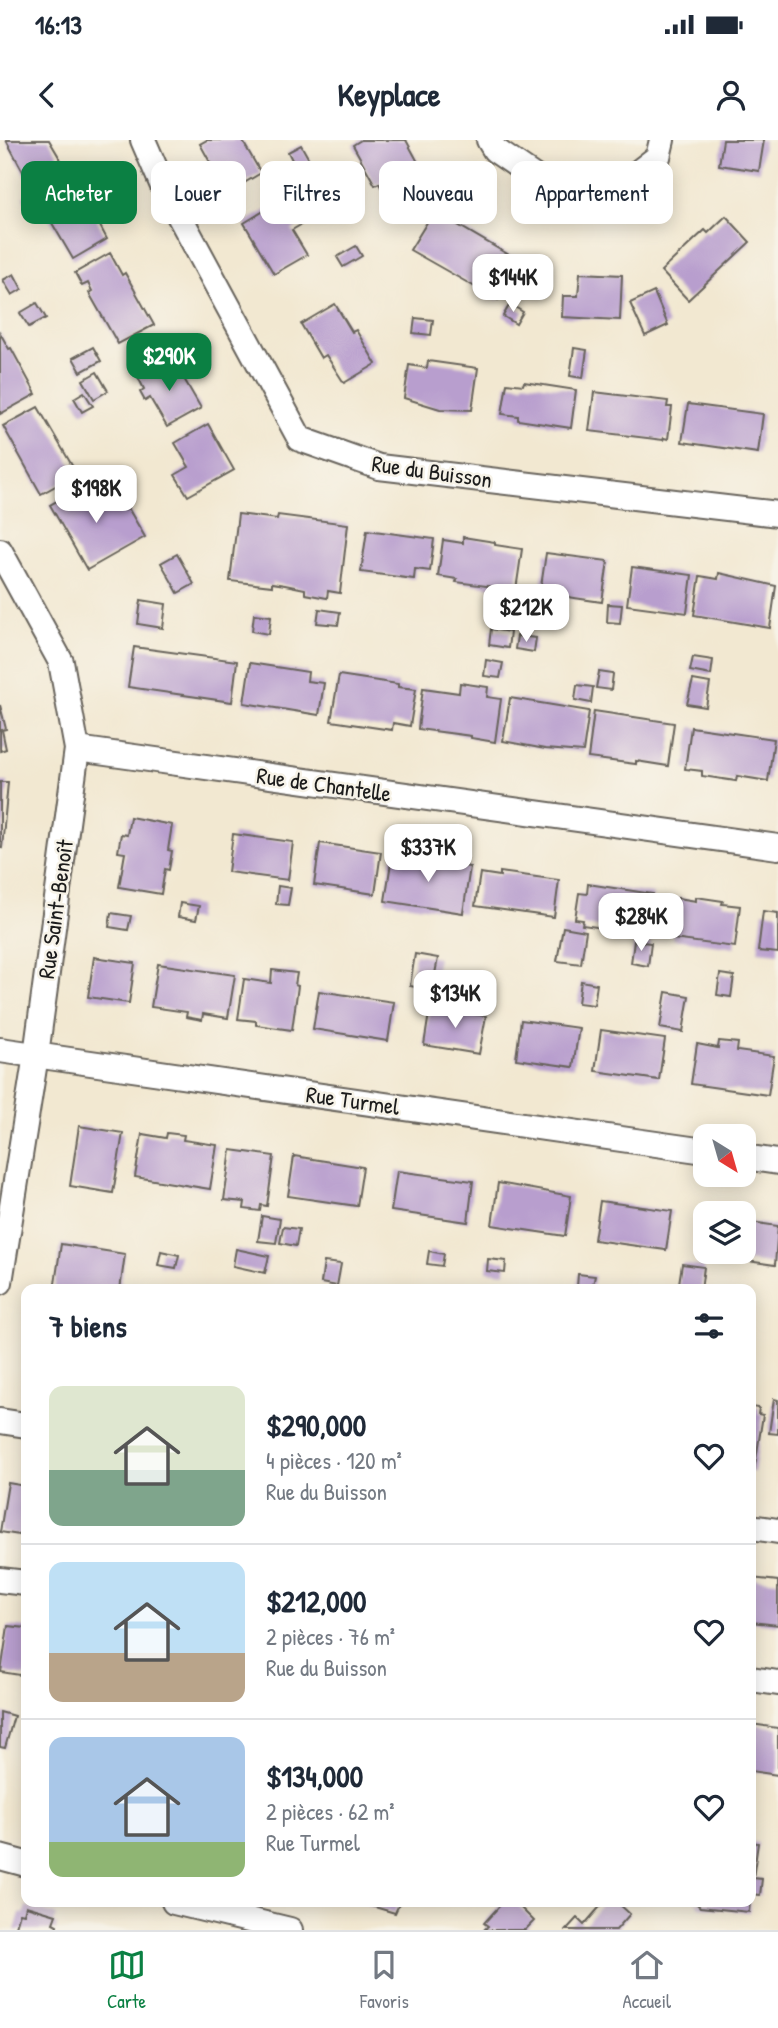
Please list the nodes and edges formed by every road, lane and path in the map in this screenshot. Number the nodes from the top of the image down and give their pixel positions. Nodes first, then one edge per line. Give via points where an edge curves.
1 (143, 140) edge
2 (489, 140) edge
3 (662, 140) edge
4 (778, 514) edge
5 (0, 551) edge
6 (77, 750) junction
7 (778, 847) edge
8 (0, 1050) edge
9 (36, 1055) junction
10 (693, 1149) edge
11 (756, 1159) edge
12 (778, 1162) edge
13 (0, 1282) edge
14 (0, 1421) edge
15 (21, 1424) edge
16 (756, 1528) edge
17 (778, 1531) edge
18 (0, 1580) edge
19 (21, 1582) edge
20 (756, 1680) edge
21 (778, 1683) edge
22 (0, 1857) edge
23 (21, 1863) edge
24 (195, 1907) edge
25 (290, 1930) edge

1 - 4 street, Rue du Buisson via 162,184 300,439 379,467
2 - 3 street via 495,150 546,185 623,184 658,157
5 - 6 street, Rue Saint-Benoît via 61,662
6 - 7 street, Rue de Chantelle
6 - 9 street, Rue Saint-Benoît
8 - 9 street, Rue Turmel
9 - 10 street, Rue Turmel
9 - 13 street, Rue Saint-Benoît
11 - 12 street
14 - 15 street
16 - 17 street
18 - 19 street
20 - 21 street
22 - 23 street
24 - 25 street

